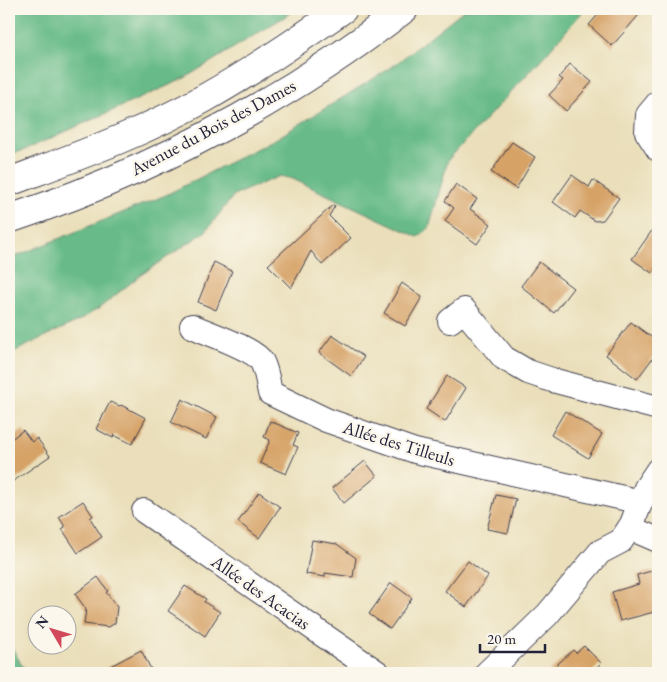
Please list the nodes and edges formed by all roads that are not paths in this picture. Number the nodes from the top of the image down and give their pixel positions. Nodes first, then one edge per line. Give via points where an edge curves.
1 (343, 9) edge
2 (404, 9) edge
3 (658, 103) edge
4 (658, 149) edge
5 (9, 182) edge
6 (9, 218) edge
7 (450, 321) dead end
8 (192, 326) dead end
9 (658, 408) edge
10 (658, 470) edge
11 (640, 502) junction
12 (144, 511) dead end
13 (630, 528) junction
14 (658, 540) edge
15 (378, 673) edge
16 (487, 673) edge

1 - 5 highway, Avenue du Bois des Dames via 286,49 204,99 114,142
2 - 6 highway, Avenue du Bois des Dames via 312,74 187,146 113,180
3 - 4 street via 648,115 647,132
7 - 9 street via 464,310 504,358 528,372
8 - 11 street, Allée des Tilleuls via 245,349 261,360 270,393 326,420 415,452
10 - 11 street
11 - 13 street
12 - 15 street, Allée des Acacias
13 - 14 street
13 - 16 street via 620,541 600,552 548,615

